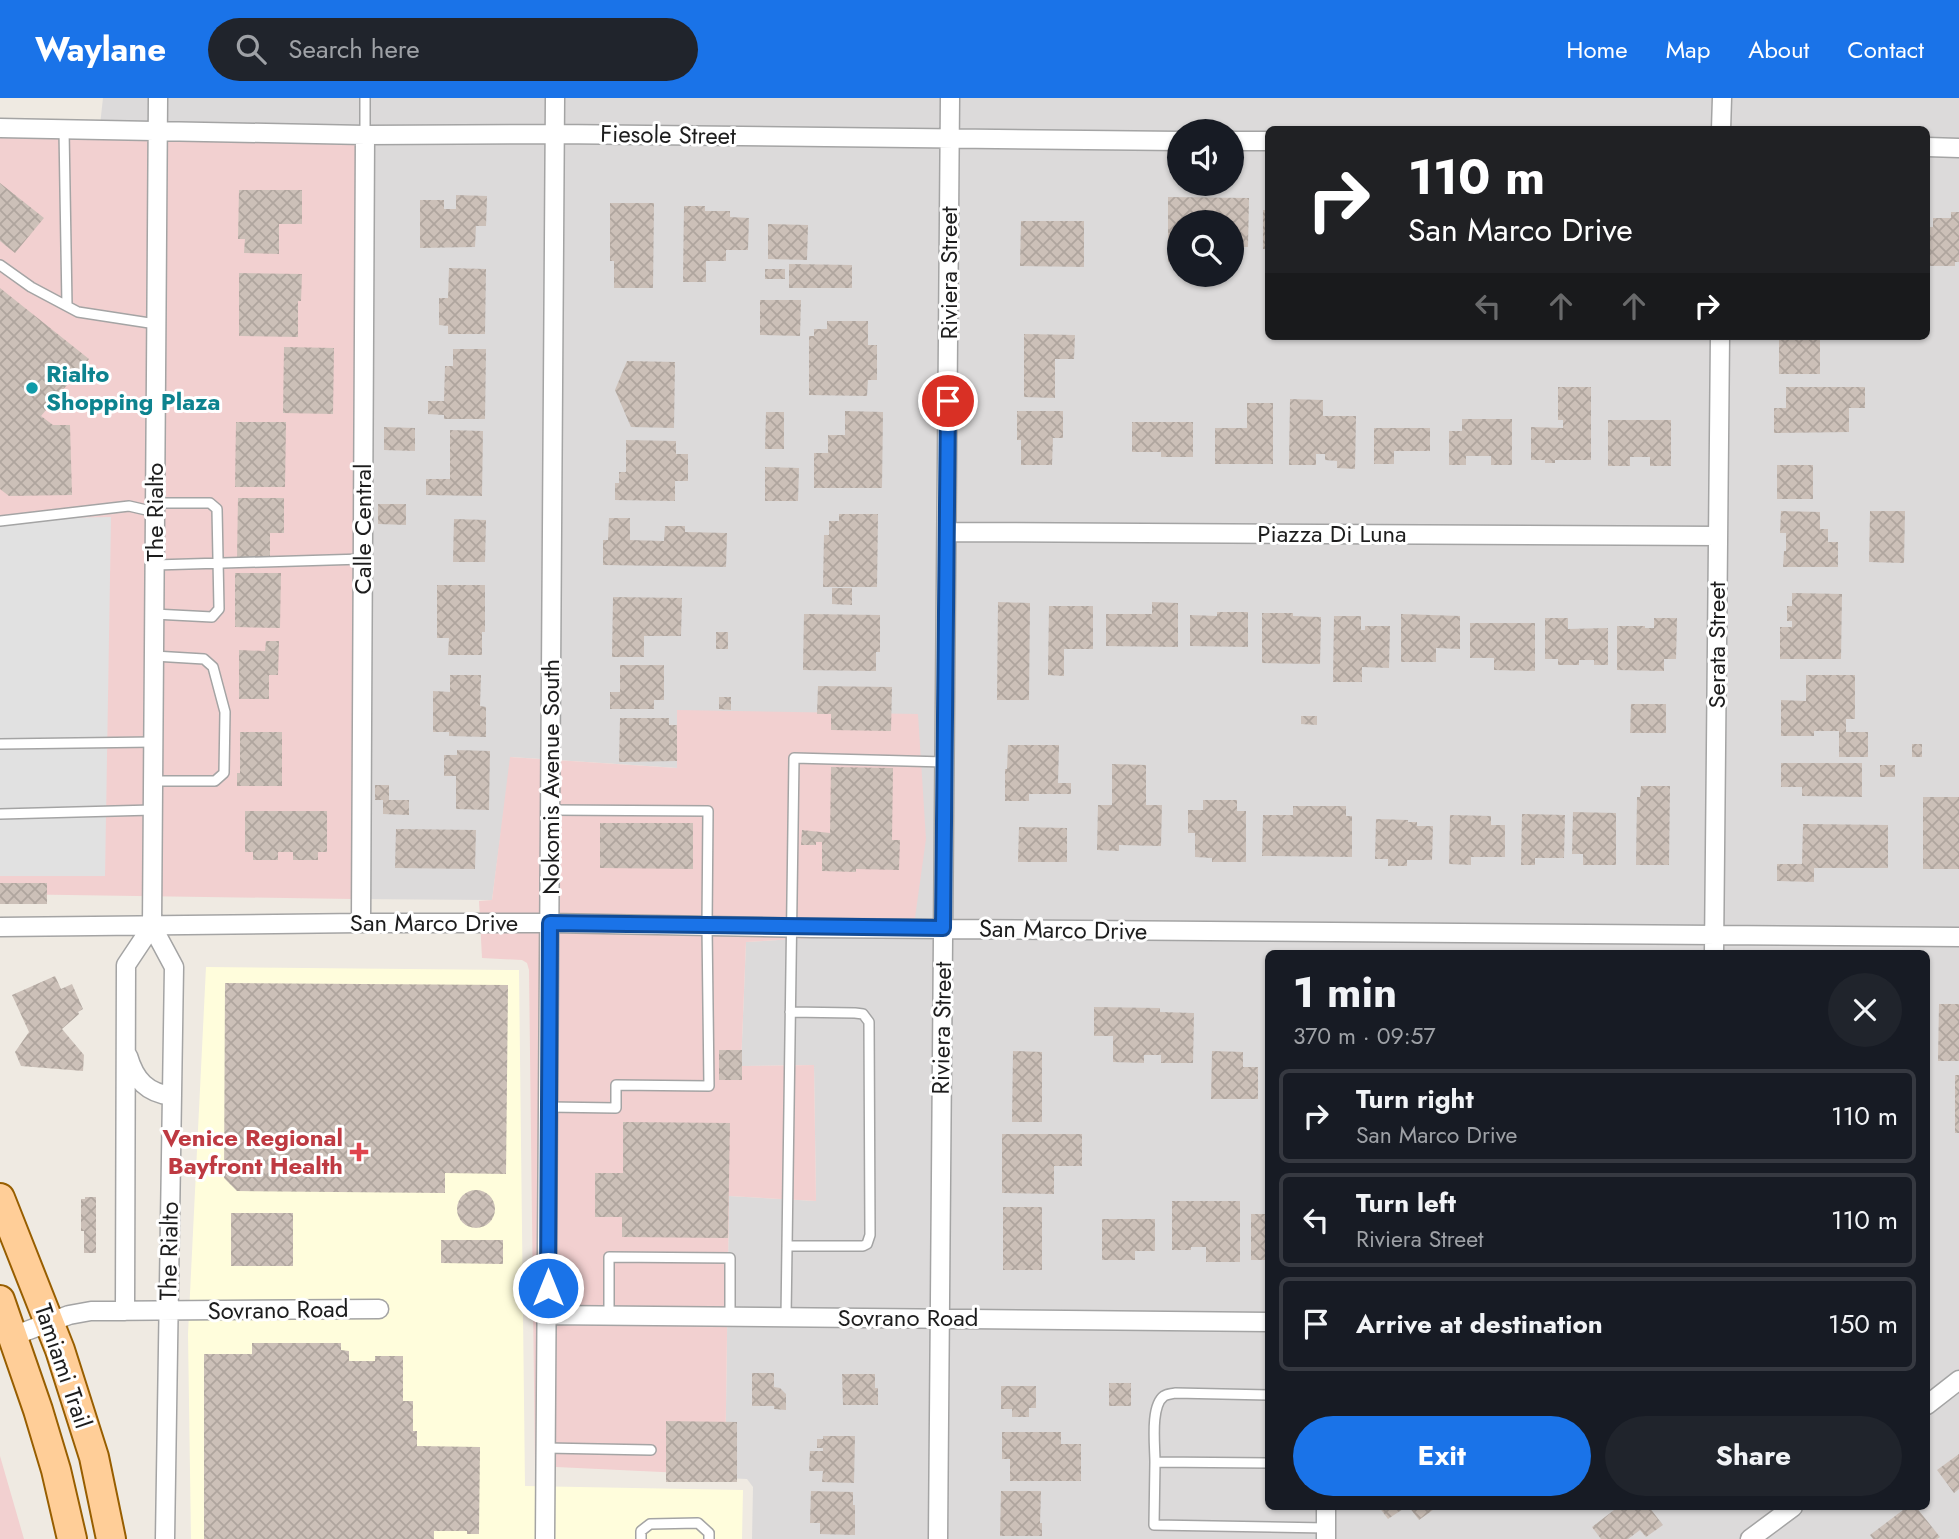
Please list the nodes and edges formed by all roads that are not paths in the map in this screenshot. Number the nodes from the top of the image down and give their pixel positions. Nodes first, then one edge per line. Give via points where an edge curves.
1 (158, 98) edge
2 (365, 98) edge
3 (555, 98) edge
4 (950, 98) edge
5 (1722, 98) edge
6 (1721, 126) edge
7 (0, 128) edge
8 (64, 130) junction
9 (158, 132) junction
10 (555, 134) junction
11 (365, 135) junction
12 (949, 139) junction
13 (1167, 141) edge
14 (1244, 141) edge
15 (1265, 141) edge
16 (1930, 147) edge
17 (1959, 148) edge
18 (0, 265) edge
19 (67, 306) junction
20 (156, 324) junction
21 (1720, 340) edge
22 (155, 508) junction
23 (0, 521) edge
24 (947, 531) junction
25 (1718, 536) junction
26 (363, 559) junction
27 (218, 563) junction
28 (155, 565) junction
29 (154, 614) junction
30 (154, 656) junction
31 (154, 743) junction
32 (0, 744) edge
33 (945, 762) junction
34 (153, 781) junction
35 (153, 810) junction
36 (551, 810) junction
37 (0, 814) edge
38 (361, 923) junction
39 (550, 923) junction
40 (152, 926) junction
41 (707, 926) junction
42 (0, 927) edge
43 (791, 928) junction
44 (943, 928) junction
45 (1959, 937) edge
46 (1714, 945) edge
47 (790, 1012) junction
48 (126, 1046) junction
49 (172, 1096) junction
50 (549, 1107) junction
51 (0, 1198) edge
52 (787, 1246) junction
53 (0, 1300) edge
54 (379, 1309) dead end
55 (125, 1311) junction
56 (168, 1311) junction
57 (547, 1315) junction
58 (609, 1316) junction
59 (730, 1317) junction
60 (786, 1317) junction
61 (940, 1318) junction
62 (1265, 1322) edge
63 (49, 1323) junction
64 (6, 1338) edge
65 (1959, 1380) edge
66 (1265, 1395) edge
67 (1930, 1403) edge
68 (546, 1448) junction
69 (651, 1450) dead end
70 (1155, 1462) junction
71 (1265, 1463) edge
72 (1326, 1510) edge
73 (1789, 1510) edge
74 (1326, 1533) edge
75 (72, 1539) edge
76 (111, 1539) edge
77 (165, 1539) edge
78 (545, 1539) edge
79 (641, 1539) edge
80 (709, 1539) edge
81 (938, 1539) edge
82 (1750, 1539) edge

1 - 9 street, The Rialto
2 - 11 lane
3 - 10 street, Nokomis Avenue South
4 - 12 street, Riviera Street
5 - 6 street
7 - 8 street, Fiesole Street
8 - 9 street, Fiesole Street
8 - 19 lane
9 - 11 street, Fiesole Street
9 - 20 street, The Rialto
10 - 11 street, Fiesole Street
10 - 12 street, Fiesole Street
10 - 36 street, Nokomis Avenue South
11 - 26 street, Calle Central
12 - 13 street, Fiesole Street
12 - 24 street, Riviera Street
14 - 15 street
16 - 17 street
18 - 19 lane
19 - 20 lane via 78,312
20 - 22 street, The Rialto
21 - 25 street, Serata Street
22 - 23 lane via 129,506
22 - 27 lane via 210,503 217,509
22 - 28 street, The Rialto
24 - 25 street, Piazza Di Luna
24 - 33 street, Riviera Street
25 - 46 street, Serata Street
26 - 27 lane
26 - 38 street, Calle Central
27 - 28 lane
27 - 29 lane via 219,609 212,617
28 - 29 street, The Rialto
29 - 30 street, The Rialto
30 - 31 street, The Rialto
30 - 34 lane via 204,659 213,667 225,712 224,773 215,781
31 - 32 lane
31 - 34 street, The Rialto
33 - 43 lane via 794,758
33 - 44 street, Riviera Street
34 - 35 street, The Rialto
35 - 37 lane
35 - 40 street, The Rialto
36 - 39 street, Nokomis Avenue South
36 - 41 lane via 708,811
38 - 39 street, San Marco Drive
38 - 40 street, San Marco Drive
39 - 41 street, San Marco Drive
39 - 50 street, Nokomis Avenue South
40 - 42 street, San Marco Drive
40 - 48 street, The Rialto via 126,964
40 - 49 street, The Rialto via 174,967
41 - 43 street, San Marco Drive
41 - 50 lane via 709,1086 616,1086 616,1108
43 - 44 street, San Marco Drive
43 - 47 lane
44 - 46 street, San Marco Drive
44 - 61 street, Riviera Street
45 - 46 street, San Marco Drive
47 - 52 lane
47 - 52 lane via 863,1014 871,1028 870,1235 863,1246
48 - 49 street via 131,1065 145,1086
48 - 55 street, The Rialto
49 - 56 street, The Rialto
50 - 57 street, Nokomis Avenue South
51 - 63 main road, Tamiami Trail
52 - 60 lane
53 - 64 main road, Tamiami Trail
54 - 56 street, Sovrano Road
55 - 56 street, Sovrano Road
55 - 63 street, Sovrano Road via 91,1311
56 - 77 street, The Rialto
57 - 58 street, Sovrano Road
57 - 68 street, Nokomis Avenue South
58 - 59 street, Sovrano Road
58 - 59 lane via 609,1257 730,1258
59 - 60 street, Sovrano Road
60 - 61 street, Sovrano Road
61 - 62 street, Sovrano Road
61 - 81 street, Riviera Street
63 - 64 street, Sovrano Road
63 - 76 main road, Tamiami Trail via 94,1457
64 - 75 main road, Tamiami Trail via 49,1446
65 - 67 street
66 - 70 lane via 1165,1395 1155,1413
68 - 69 lane
68 - 78 street, Nokomis Avenue South
70 - 71 lane
70 - 74 lane via 1154,1525
72 - 74 street
73 - 82 street
79 - 80 lane via 641,1531 650,1524 698,1523

